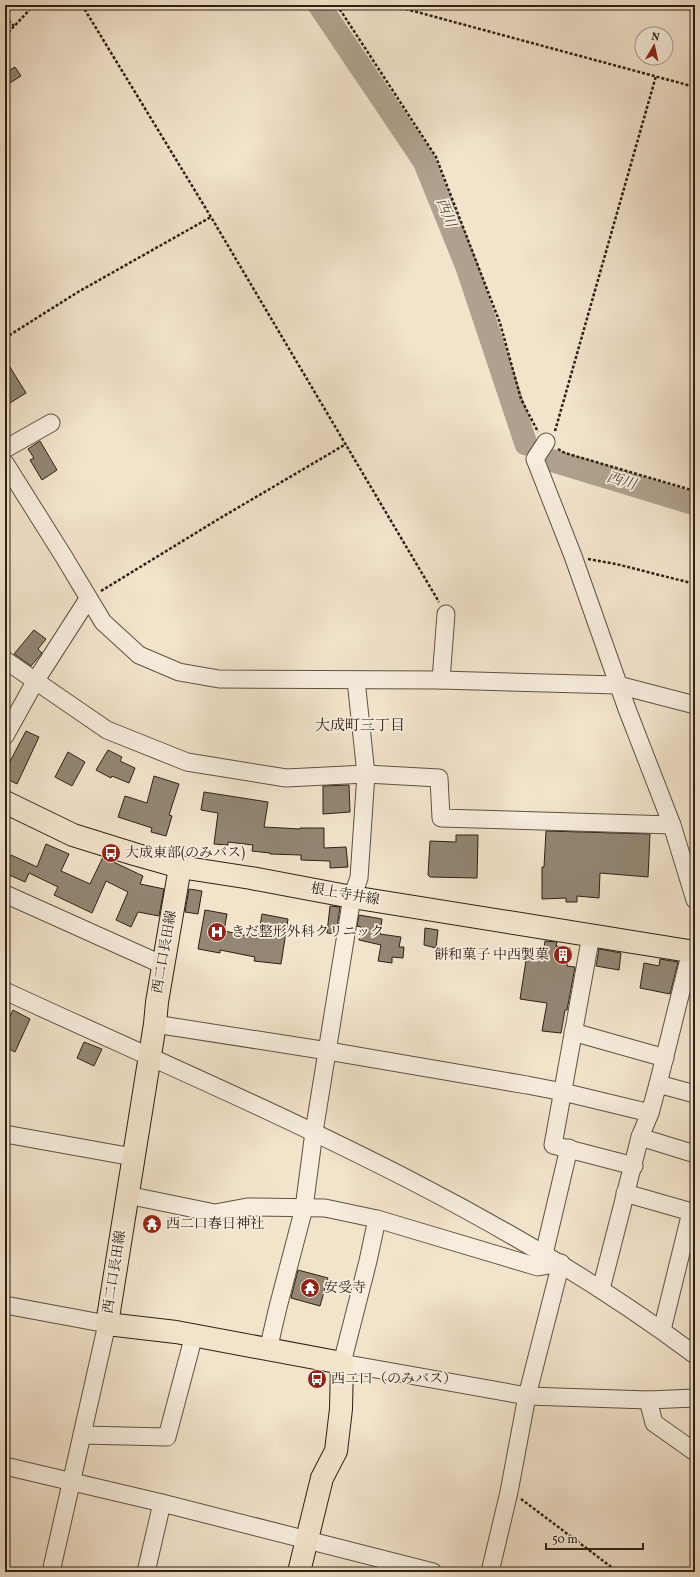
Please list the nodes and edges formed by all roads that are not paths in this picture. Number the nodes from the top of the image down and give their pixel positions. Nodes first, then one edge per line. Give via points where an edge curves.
1 (51, 423) dead end
2 (546, 442) road end
3 (5, 448) edge
4 (5, 463) edge
5 (88, 598) junction
6 (446, 614) road end
7 (5, 660) edge
8 (36, 680) junction
9 (356, 680) junction
10 (441, 680) junction
11 (618, 685) junction
12 (695, 705) edge
13 (5, 736) edge
14 (366, 774) junction
15 (5, 802) edge
16 (672, 825) junction
17 (180, 867) junction
18 (5, 894) edge
19 (352, 897) junction
20 (695, 900) edge
21 (591, 935) junction
22 (693, 951) edge
23 (163, 965) junction
24 (5, 991) edge
25 (155, 1024) junction
26 (573, 1032) junction
27 (328, 1051) junction
28 (148, 1057) junction
29 (665, 1058) junction
30 (658, 1084) junction
31 (563, 1092) junction
32 (695, 1094) edge
33 (650, 1113) junction
34 (314, 1132) junction
35 (5, 1134) edge
36 (640, 1137) junction
37 (569, 1148) junction
38 (695, 1154) edge
39 (133, 1157) junction
40 (634, 1166) junction
41 (625, 1193) junction
42 (127, 1194) junction
43 (304, 1208) junction
44 (693, 1212) edge
45 (377, 1219) junction
46 (544, 1254) junction
47 (560, 1263) junction
48 (601, 1289) junction
49 (5, 1305) edge
50 (107, 1324) junction
51 (662, 1330) junction
52 (194, 1335) junction
53 (268, 1350) junction
54 (695, 1355) edge
55 (342, 1363) junction
56 (526, 1396) junction
57 (695, 1398) edge
58 (648, 1400) junction
59 (82, 1435) junction
60 (695, 1452) edge
61 (5, 1466) edge
62 (72, 1481) junction
63 (162, 1503) junction
64 (307, 1541) junction
65 (51, 1572) edge
66 (146, 1572) edge
67 (299, 1572) edge
68 (433, 1572) edge
69 (490, 1572) edge

1 - 3 street
2 - 11 street via 535,459 573,556
4 - 5 street
5 - 8 street
5 - 9 street via 103,622 139,655 179,672 219,680
6 - 10 street
7 - 8 street
8 - 13 street
8 - 14 street via 107,730 187,762 286,778
9 - 10 street
9 - 14 street
10 - 11 street
11 - 12 street
11 - 16 street
14 - 16 street via 439,778 442,818
14 - 19 street via 359,878
15 - 17 main road, 根上寺井線 via 73,835
16 - 20 street
17 - 19 main road, 根上寺井線
17 - 23 main road, 西二口長田線
18 - 23 street
19 - 21 main road, 根上寺井線
19 - 27 street
21 - 22 main road, 根上寺井線
21 - 26 street
22 - 29 street
23 - 25 main road, 西二口長田線
24 - 28 street
25 - 27 street
25 - 28 main road, 西二口長田線
26 - 29 street
26 - 31 street
27 - 31 street
27 - 34 street
28 - 34 street
28 - 39 main road, 西二口長田線
29 - 30 street
30 - 32 street
30 - 33 street
31 - 33 street
31 - 37 street via 553,1145
33 - 36 street
34 - 43 street
34 - 46 street via 382,1165
35 - 39 street
36 - 38 street
36 - 40 street
37 - 40 street
37 - 46 street
39 - 42 main road, 西二口長田線
40 - 41 street
41 - 44 street
41 - 48 street
42 - 43 street via 215,1213 247,1207
42 - 50 main road, 西二口長田線
43 - 45 street via 325,1208
43 - 53 street
44 - 51 street
45 - 47 street via 538,1267
45 - 55 street
46 - 47 street
47 - 48 street
47 - 56 street
48 - 51 street
49 - 50 street
50 - 52 main road, 西二口長田線
50 - 59 street
51 - 54 street
52 - 53 main road, 西二口長田線
52 - 59 street via 166,1437
53 - 55 main road, 西二口長田線
55 - 56 street
55 - 64 main road via 341,1409 336,1451 322,1478
56 - 58 street
56 - 69 street via 509,1492
57 - 58 street
58 - 60 street via 654,1423
59 - 62 street
61 - 62 street
62 - 63 street
62 - 65 street
63 - 64 street
63 - 66 street
64 - 67 main road
64 - 68 street

